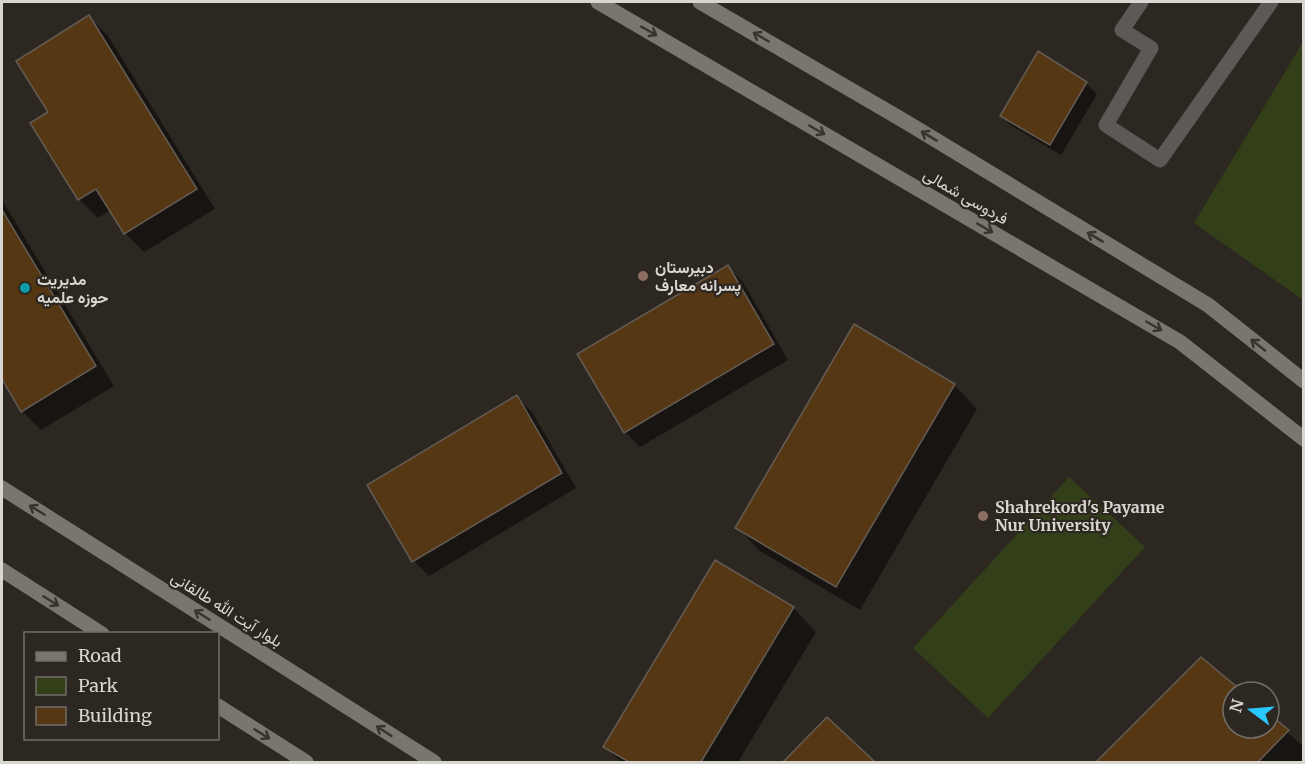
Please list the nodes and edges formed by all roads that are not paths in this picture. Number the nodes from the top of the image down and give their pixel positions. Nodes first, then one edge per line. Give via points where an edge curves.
1 (598, 2) edge
2 (700, 2) edge
3 (1141, 2) edge
4 (1270, 2) edge
5 (1304, 381) edge
6 (1304, 440) edge
7 (2, 488) edge
8 (2, 570) edge
9 (100, 632) edge
10 (219, 707) edge
11 (306, 762) edge
12 (434, 762) edge

1 -> 6 main road, فردوسی شمالی via 1180,342
5 -> 2 main road, فردوسی شمالی via 1208,305
3 - 4 street via 1122,30 1151,48 1106,125 1161,160
12 -> 7 main road, بلوار آیت الله طالقانی
8 -> 9 main road
10 -> 11 main road

